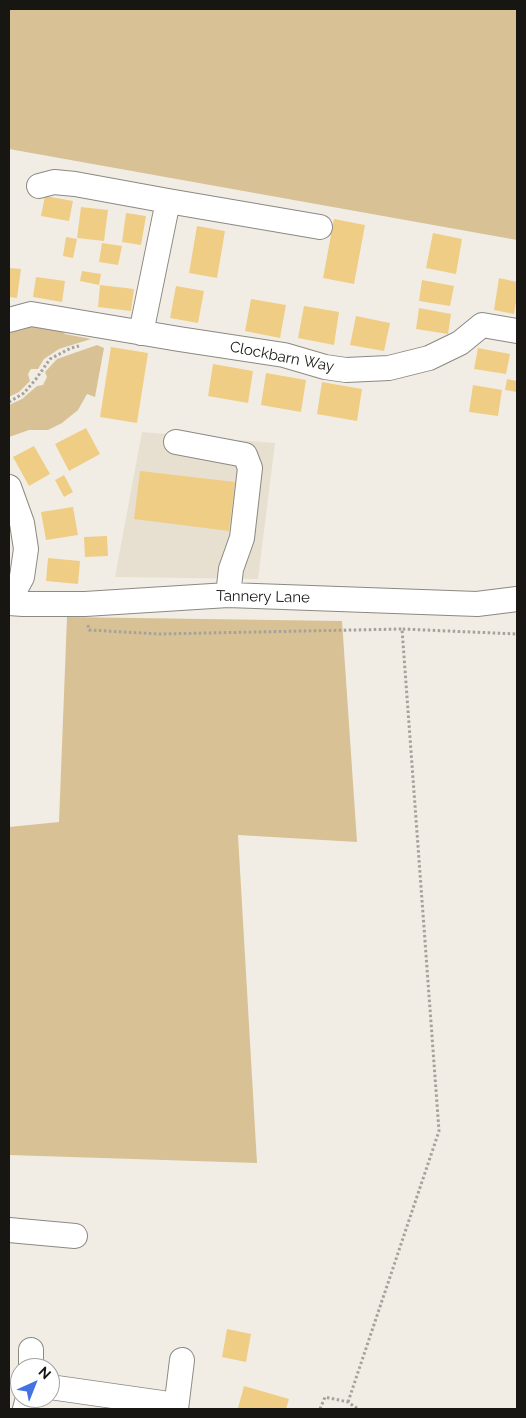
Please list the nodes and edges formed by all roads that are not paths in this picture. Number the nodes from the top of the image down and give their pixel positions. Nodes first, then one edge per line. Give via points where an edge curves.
1 (39, 186) dead end
2 (168, 202) junction
3 (320, 227) dead end
4 (9, 320) edge
5 (517, 331) edge
6 (141, 333) junction
7 (176, 442) dead end
8 (9, 487) edge
9 (228, 595) junction
10 (517, 599) edge
11 (9, 602) edge
12 (9, 1230) edge
13 (75, 1236) dead end
14 (182, 1360) dead end
15 (60, 1389) edge
16 (176, 1407) edge

1 - 2 street via 54,182 75,184
2 - 3 street
2 - 6 street
4 - 6 street, Clockbarn Way via 31,314
5 - 6 street, Clockbarn Way via 482,325 460,343 439,354 410,364 368,370 325,367 284,355
7 - 9 street via 245,455 250,468 242,538 231,569
8 - 11 street via 22,523 26,549 22,577
9 - 10 street, Tannery Lane via 477,604
9 - 11 street, Tannery Lane via 85,604
12 - 13 street
14 - 16 street
15 - 16 street

